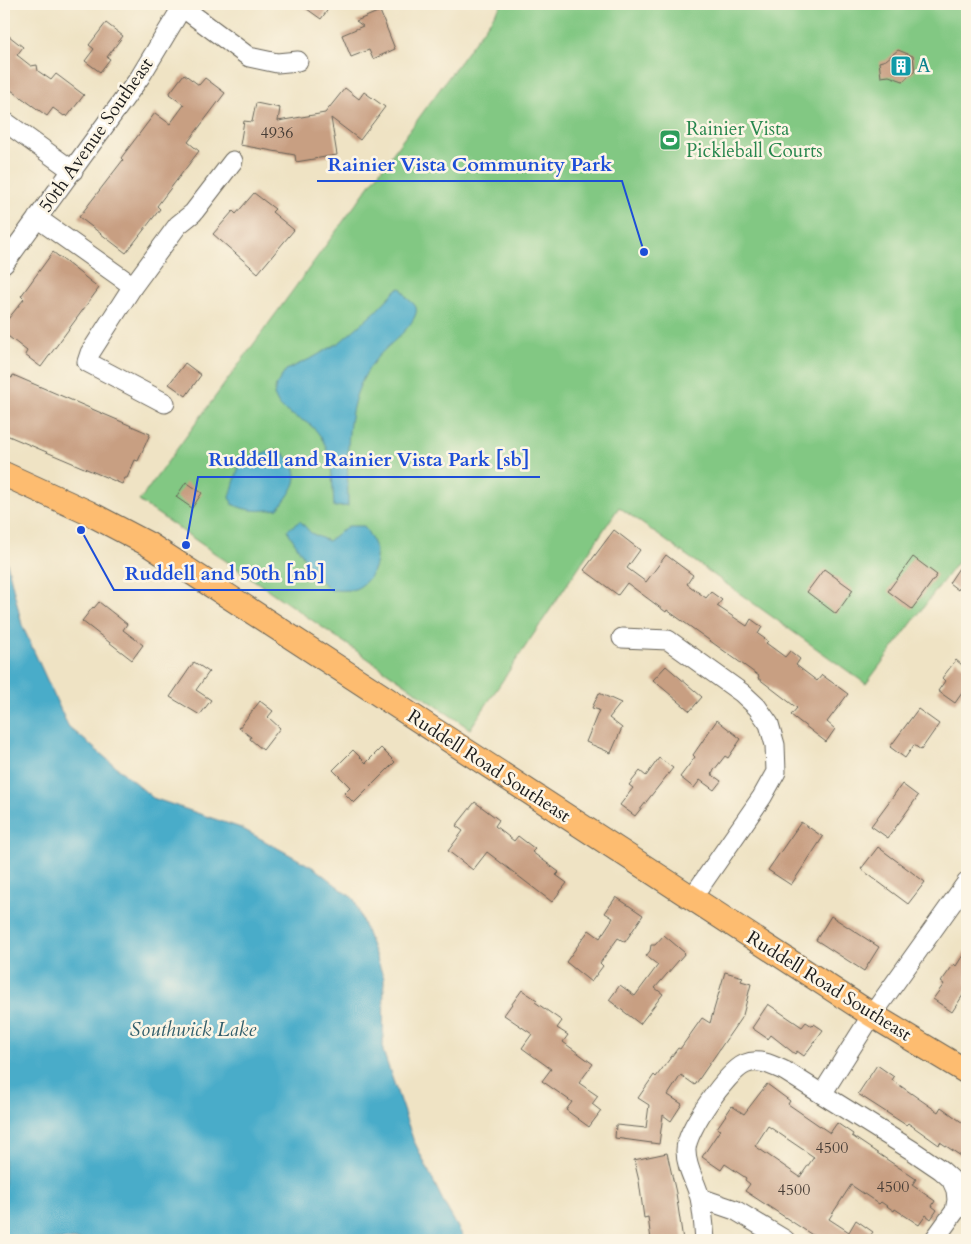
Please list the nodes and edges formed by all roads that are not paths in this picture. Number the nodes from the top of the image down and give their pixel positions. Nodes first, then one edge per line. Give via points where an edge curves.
1 (181, 5) edge
2 (298, 61) dead end
3 (4, 121) edge
4 (233, 161) dead end
5 (72, 171) junction
6 (37, 218) junction
7 (4, 264) edge
8 (133, 286) junction
9 (165, 403) dead end
10 (4, 474) edge
11 (622, 638) dead end
12 (967, 882) edge
13 (692, 898) junction
14 (872, 1015) junction
15 (967, 1072) edge
16 (822, 1094) junction
17 (700, 1198) junction
18 (705, 1240) edge
19 (785, 1240) edge
20 (934, 1240) edge

1 - 2 street via 249,57 277,62
1 - 5 street, 50th Avenue Southeast via 140,76
3 - 5 street
4 - 8 street via 193,213 178,225
5 - 6 street, 50th Avenue Southeast
6 - 7 street, 50th Avenue Southeast
6 - 8 street
8 - 9 street via 87,362
10 - 13 main road, Ruddell Road Southeast via 148,544
11 - 13 street via 668,640 757,707 769,724 775,745 776,772
12 - 14 street
13 - 14 main road, Ruddell Road Southeast
14 - 15 main road, Ruddell Road Southeast
14 - 16 street
16 - 17 street via 769,1063 757,1061 735,1070 687,1138 687,1164
16 - 20 street via 951,1178 956,1190 955,1211
17 - 18 street
17 - 19 street via 735,1210

